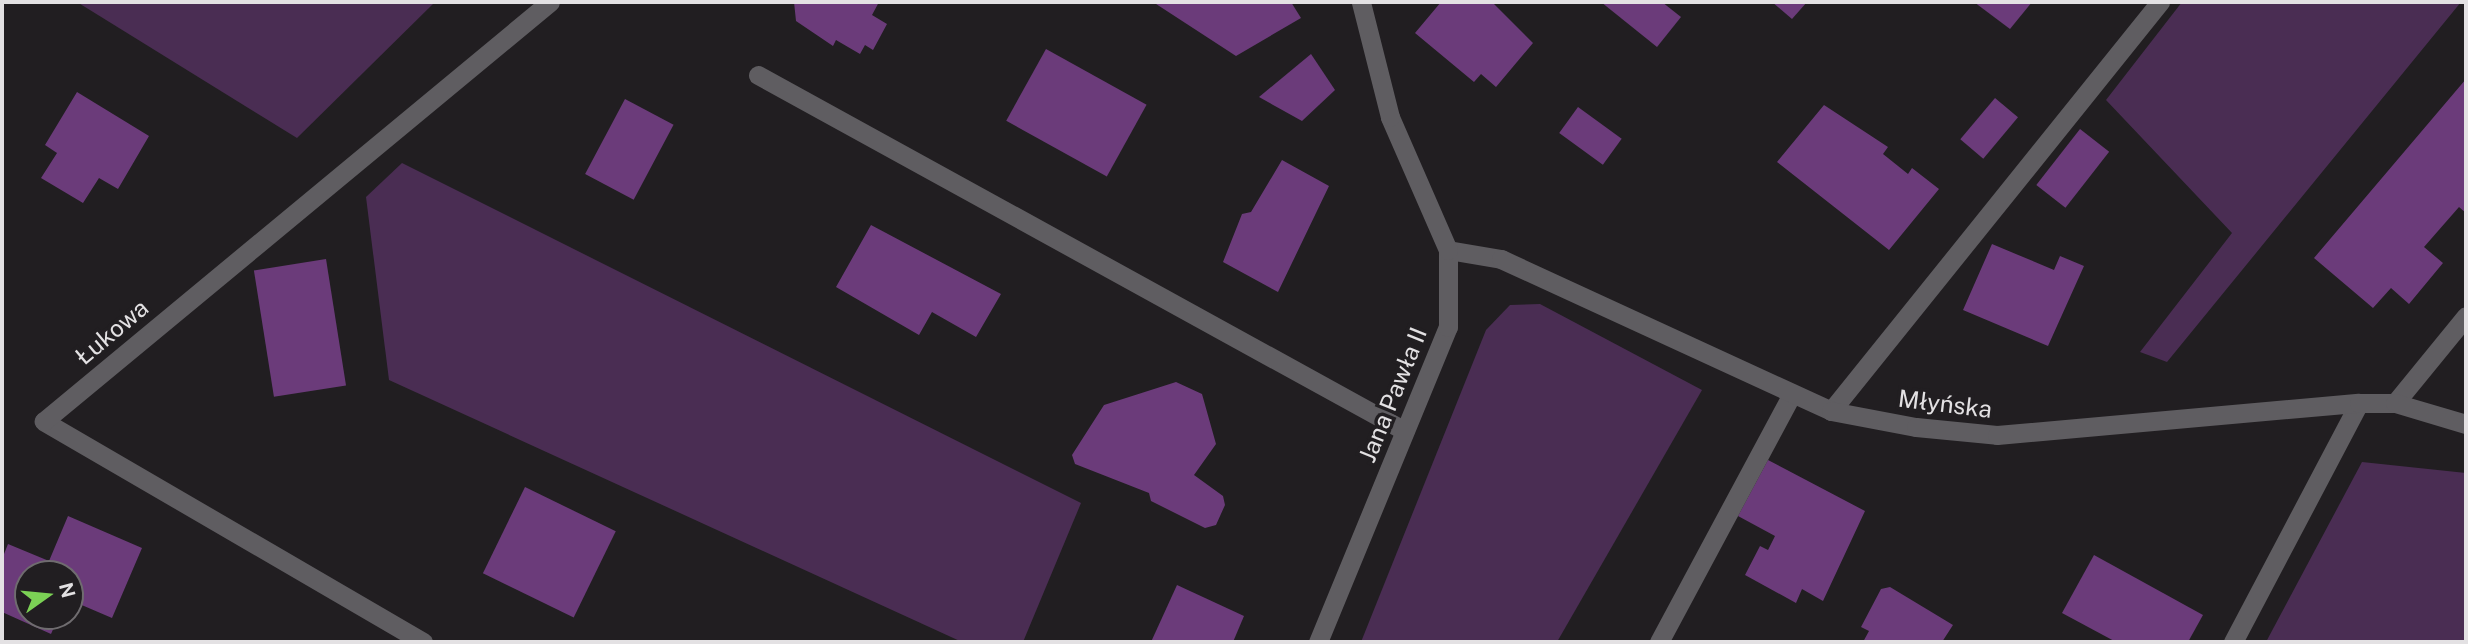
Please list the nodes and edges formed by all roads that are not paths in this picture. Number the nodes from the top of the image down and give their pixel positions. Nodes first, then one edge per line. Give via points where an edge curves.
1 (550, 2) edge
2 (1361, 2) edge
3 (2160, 2) edge
4 (758, 75) dead end
5 (1448, 250) junction
6 (2466, 316) edge
7 (1791, 396) junction
8 (2360, 403) junction
9 (2395, 403) junction
10 (1831, 411) junction
11 (2466, 424) edge
12 (1405, 431) junction
13 (424, 642) edge
14 (1318, 642) edge
15 (1659, 642) edge
16 (2233, 642) edge

1 - 13 street, Łukowa via 44,421
2 - 5 street, Jana Pawła II via 1390,117
3 - 10 street
4 - 12 street
5 - 7 street, Młyńska via 1501,259
5 - 12 street, Jana Pawła II via 1448,327
6 - 9 street
7 - 10 street, Młyńska
7 - 15 street
8 - 9 street, Młyńska
8 - 10 street, Młyńska via 1997,435
8 - 16 street
9 - 11 street, Młyńska
12 - 14 street, Jana Pawła II

